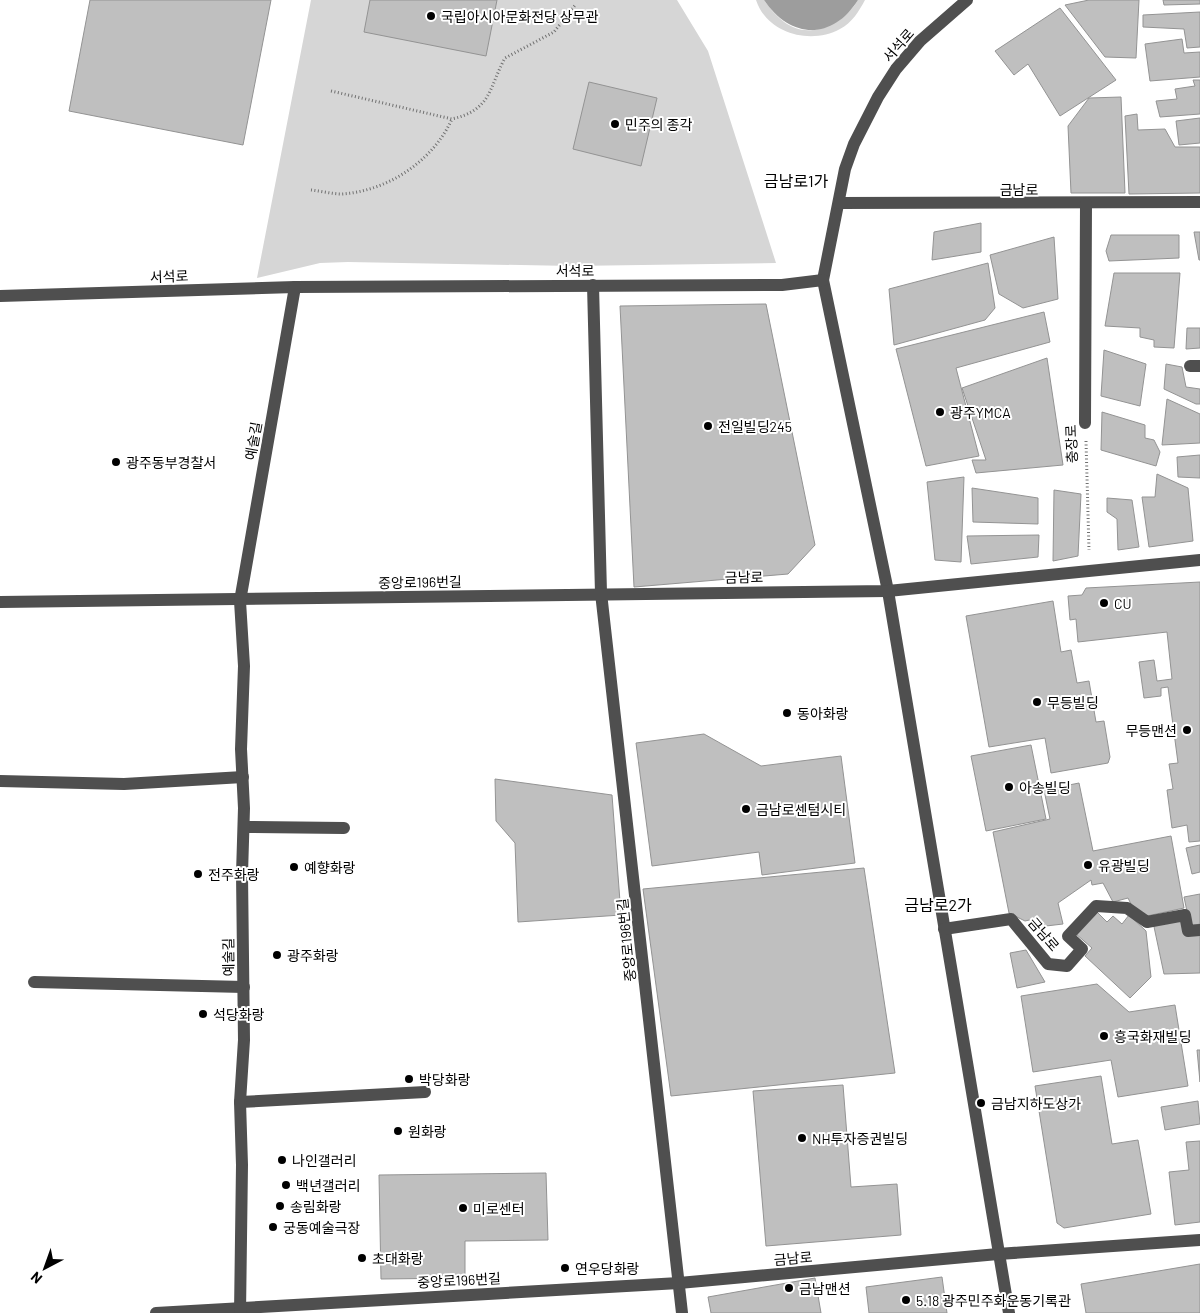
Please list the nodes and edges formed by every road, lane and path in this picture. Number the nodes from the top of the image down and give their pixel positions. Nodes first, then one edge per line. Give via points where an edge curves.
1 (967, 0) edge
2 (576, 4) dead end
3 (331, 91) dead end
4 (452, 119) junction
5 (311, 190) dead end
6 (1200, 202) edge
7 (839, 203) junction
8 (1086, 204) junction
9 (823, 280) junction
10 (593, 285) junction
11 (295, 287) junction
12 (0, 296) edge
13 (1086, 423) joint
14 (1200, 560) edge
15 (1090, 573) junction
16 (888, 590) junction
17 (601, 593) junction
18 (240, 601) junction
19 (0, 602) edge
20 (242, 777) junction
21 (0, 781) edge
22 (244, 827) junction
23 (344, 828) dead end
24 (944, 929) junction
25 (1200, 930) edge
26 (34, 982) dead end
27 (244, 986) junction
28 (425, 1092) dead end
29 (240, 1102) junction
30 (1200, 1240) edge
31 (998, 1254) junction
32 (679, 1283) junction
33 (240, 1310) edge
34 (156, 1313) edge
35 (682, 1313) edge
36 (1009, 1313) edge

1 - 7 street, 서석로 via 920,40 878,96 848,161
2 - 4 path via 554,32 505,58 486,99 464,117
3 - 4 path
4 - 5 path via 434,147 405,173 388,183 341,194
6 - 8 street, 금남로
7 - 8 street, 금남로
7 - 9 street, 서석로
8 - 13 street, 충장로
9 - 10 street, 서석로 via 782,285
9 - 16 street
10 - 11 street, 서석로
10 - 17 street, 중앙로196번길
11 - 12 street, 서석로
11 - 18 street, 예술길
13 - 15 path, 충장로
14 - 15 street
15 - 16 street, 금남로
16 - 17 street, 금남로
16 - 24 street
17 - 18 street, 중앙로196번길
17 - 32 street, 중앙로196번길
18 - 19 street
18 - 20 street, 예술길 via 244,666
20 - 21 street via 124,784
20 - 22 street, 예술길
22 - 23 street
22 - 27 street, 예술길
24 - 25 street, 금남로 via 1011,919 1048,964 1067,966 1082,949 1068,936 1096,906 1127,908 1147,922 1185,914 1188,931
24 - 31 street
26 - 27 street
27 - 29 street, 예술길
28 - 29 street
29 - 33 street, 예술길
30 - 31 street, 금남로
31 - 32 street, 금남로
31 - 36 street
32 - 33 street, 중앙로196번길
32 - 35 street, 중앙로196번길
33 - 34 street, 중앙로196번길

